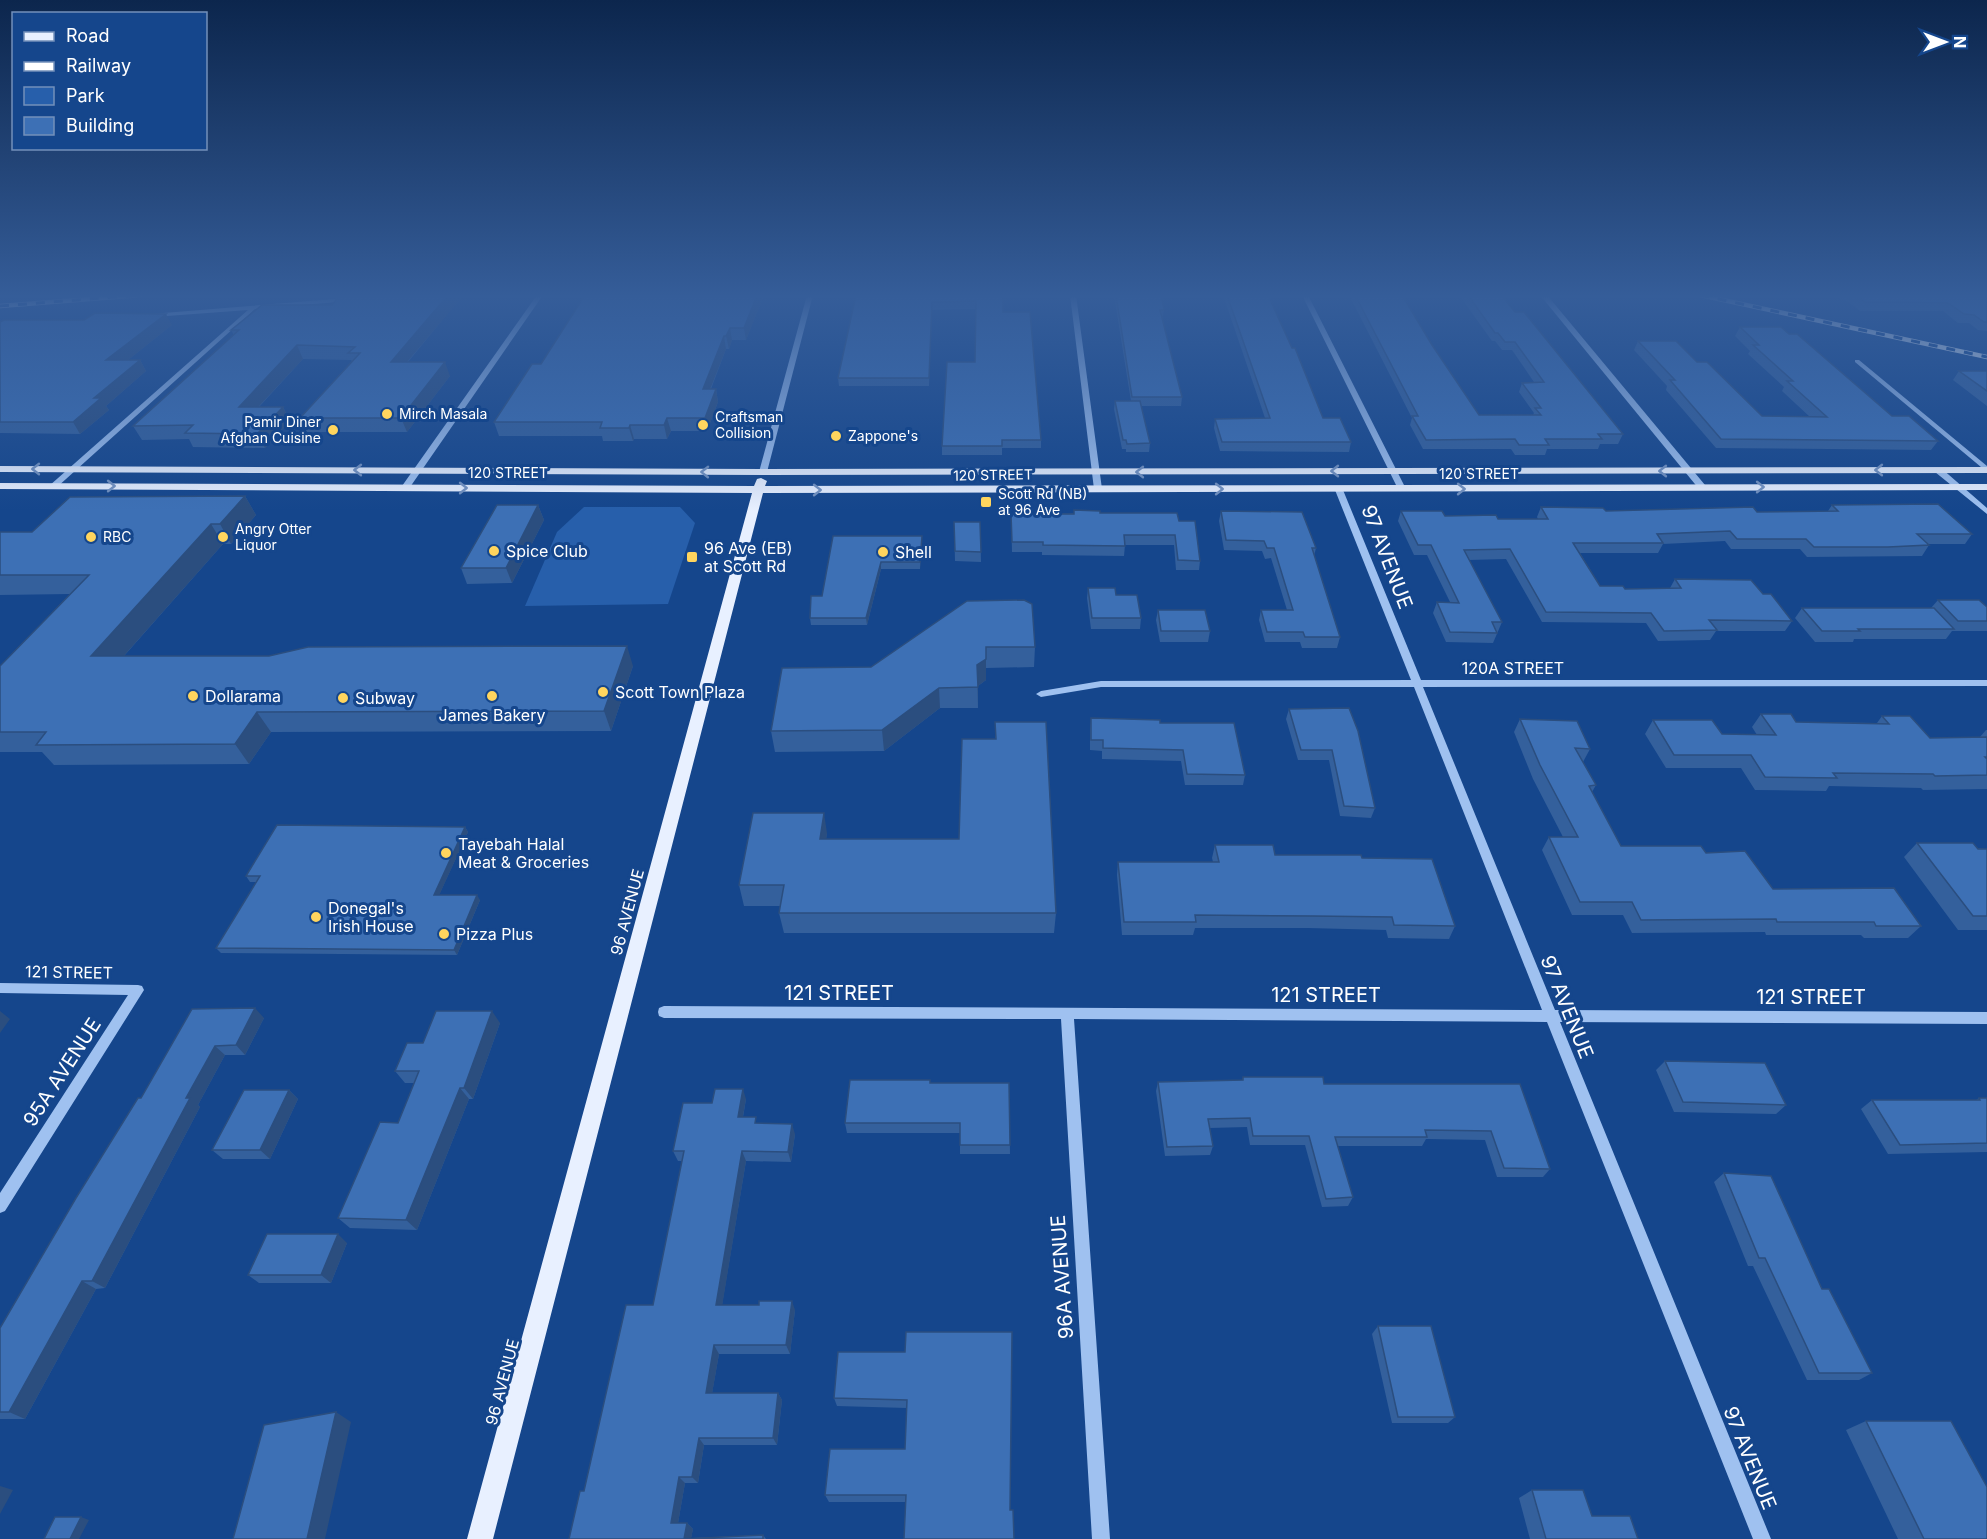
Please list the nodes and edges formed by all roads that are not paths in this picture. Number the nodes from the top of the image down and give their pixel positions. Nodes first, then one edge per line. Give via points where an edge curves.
1 (187, 367) edge
2 (490, 367) edge
3 (791, 367) edge
4 (1081, 367) edge
5 (1341, 367) edge
6 (1602, 367) edge
7 (1864, 367) edge
8 (0, 469) edge
9 (73, 469) junction
10 (416, 470) junction
11 (1938, 470) junction
12 (1987, 470) edge
13 (1393, 471) junction
14 (1689, 471) junction
15 (763, 472) junction
16 (1094, 472) junction
17 (0, 486) edge
18 (53, 486) junction
19 (1957, 487) junction
20 (1987, 487) edge
21 (405, 488) junction
22 (1702, 488) junction
23 (1098, 489) junction
24 (1402, 489) junction
25 (758, 490) junction
26 (1339, 490) junction
27 (1987, 512) edge
28 (1415, 683) junction
29 (1987, 683) edge
30 (1041, 694) dead end
31 (0, 988) edge
32 (138, 990) joint
33 (664, 1012) dead end
34 (1067, 1013) junction
35 (1550, 1016) junction
36 (1987, 1017) edge
37 (0, 1206) edge
38 (480, 1539) edge
39 (1101, 1539) edge
40 (1762, 1539) edge

1 - 9 street
2 - 10 street
3 - 15 street, 96 AVENUE
4 - 16 street
5 - 13 street
6 - 14 street
7 - 12 street
9 -> 8 main road, 120 STREET
10 -> 9 main road, 120 STREET
9 - 18 street
15 -> 10 main road, 120 STREET
10 - 21 street
11 - 12 main road, 120 STREET
11 -> 14 main road, 120 STREET
11 - 19 street
14 -> 13 main road, 120 STREET
13 -> 16 main road, 120 STREET
13 - 24 street
14 - 22 street
15 - 16 main road, 120 STREET
15 - 25 main road, 96 AVENUE
16 - 23 street
17 - 18 main road, 120 STREET
18 -> 21 main road, 120 STREET
19 - 20 main road, 120 STREET
22 -> 19 main road, 120 STREET
19 - 27 street
21 -> 25 main road, 120 STREET
24 -> 22 main road, 120 STREET
25 -> 23 main road, 120 STREET
23 -> 26 main road, 120 STREET
24 - 26 main road, 120 STREET
25 - 38 main road, 96 AVENUE
26 - 28 street, 97 AVENUE
28 - 29 street, 120A STREET
28 - 30 street, 120A STREET via 1101,684
28 - 35 street, 97 AVENUE
31 - 32 street, 121 STREET
32 - 37 street, 95A AVENUE
33 - 34 street, 121 STREET
34 - 35 street, 121 STREET
34 - 39 street, 96A AVENUE
35 - 36 street, 121 STREET
35 - 40 street, 97 AVENUE

